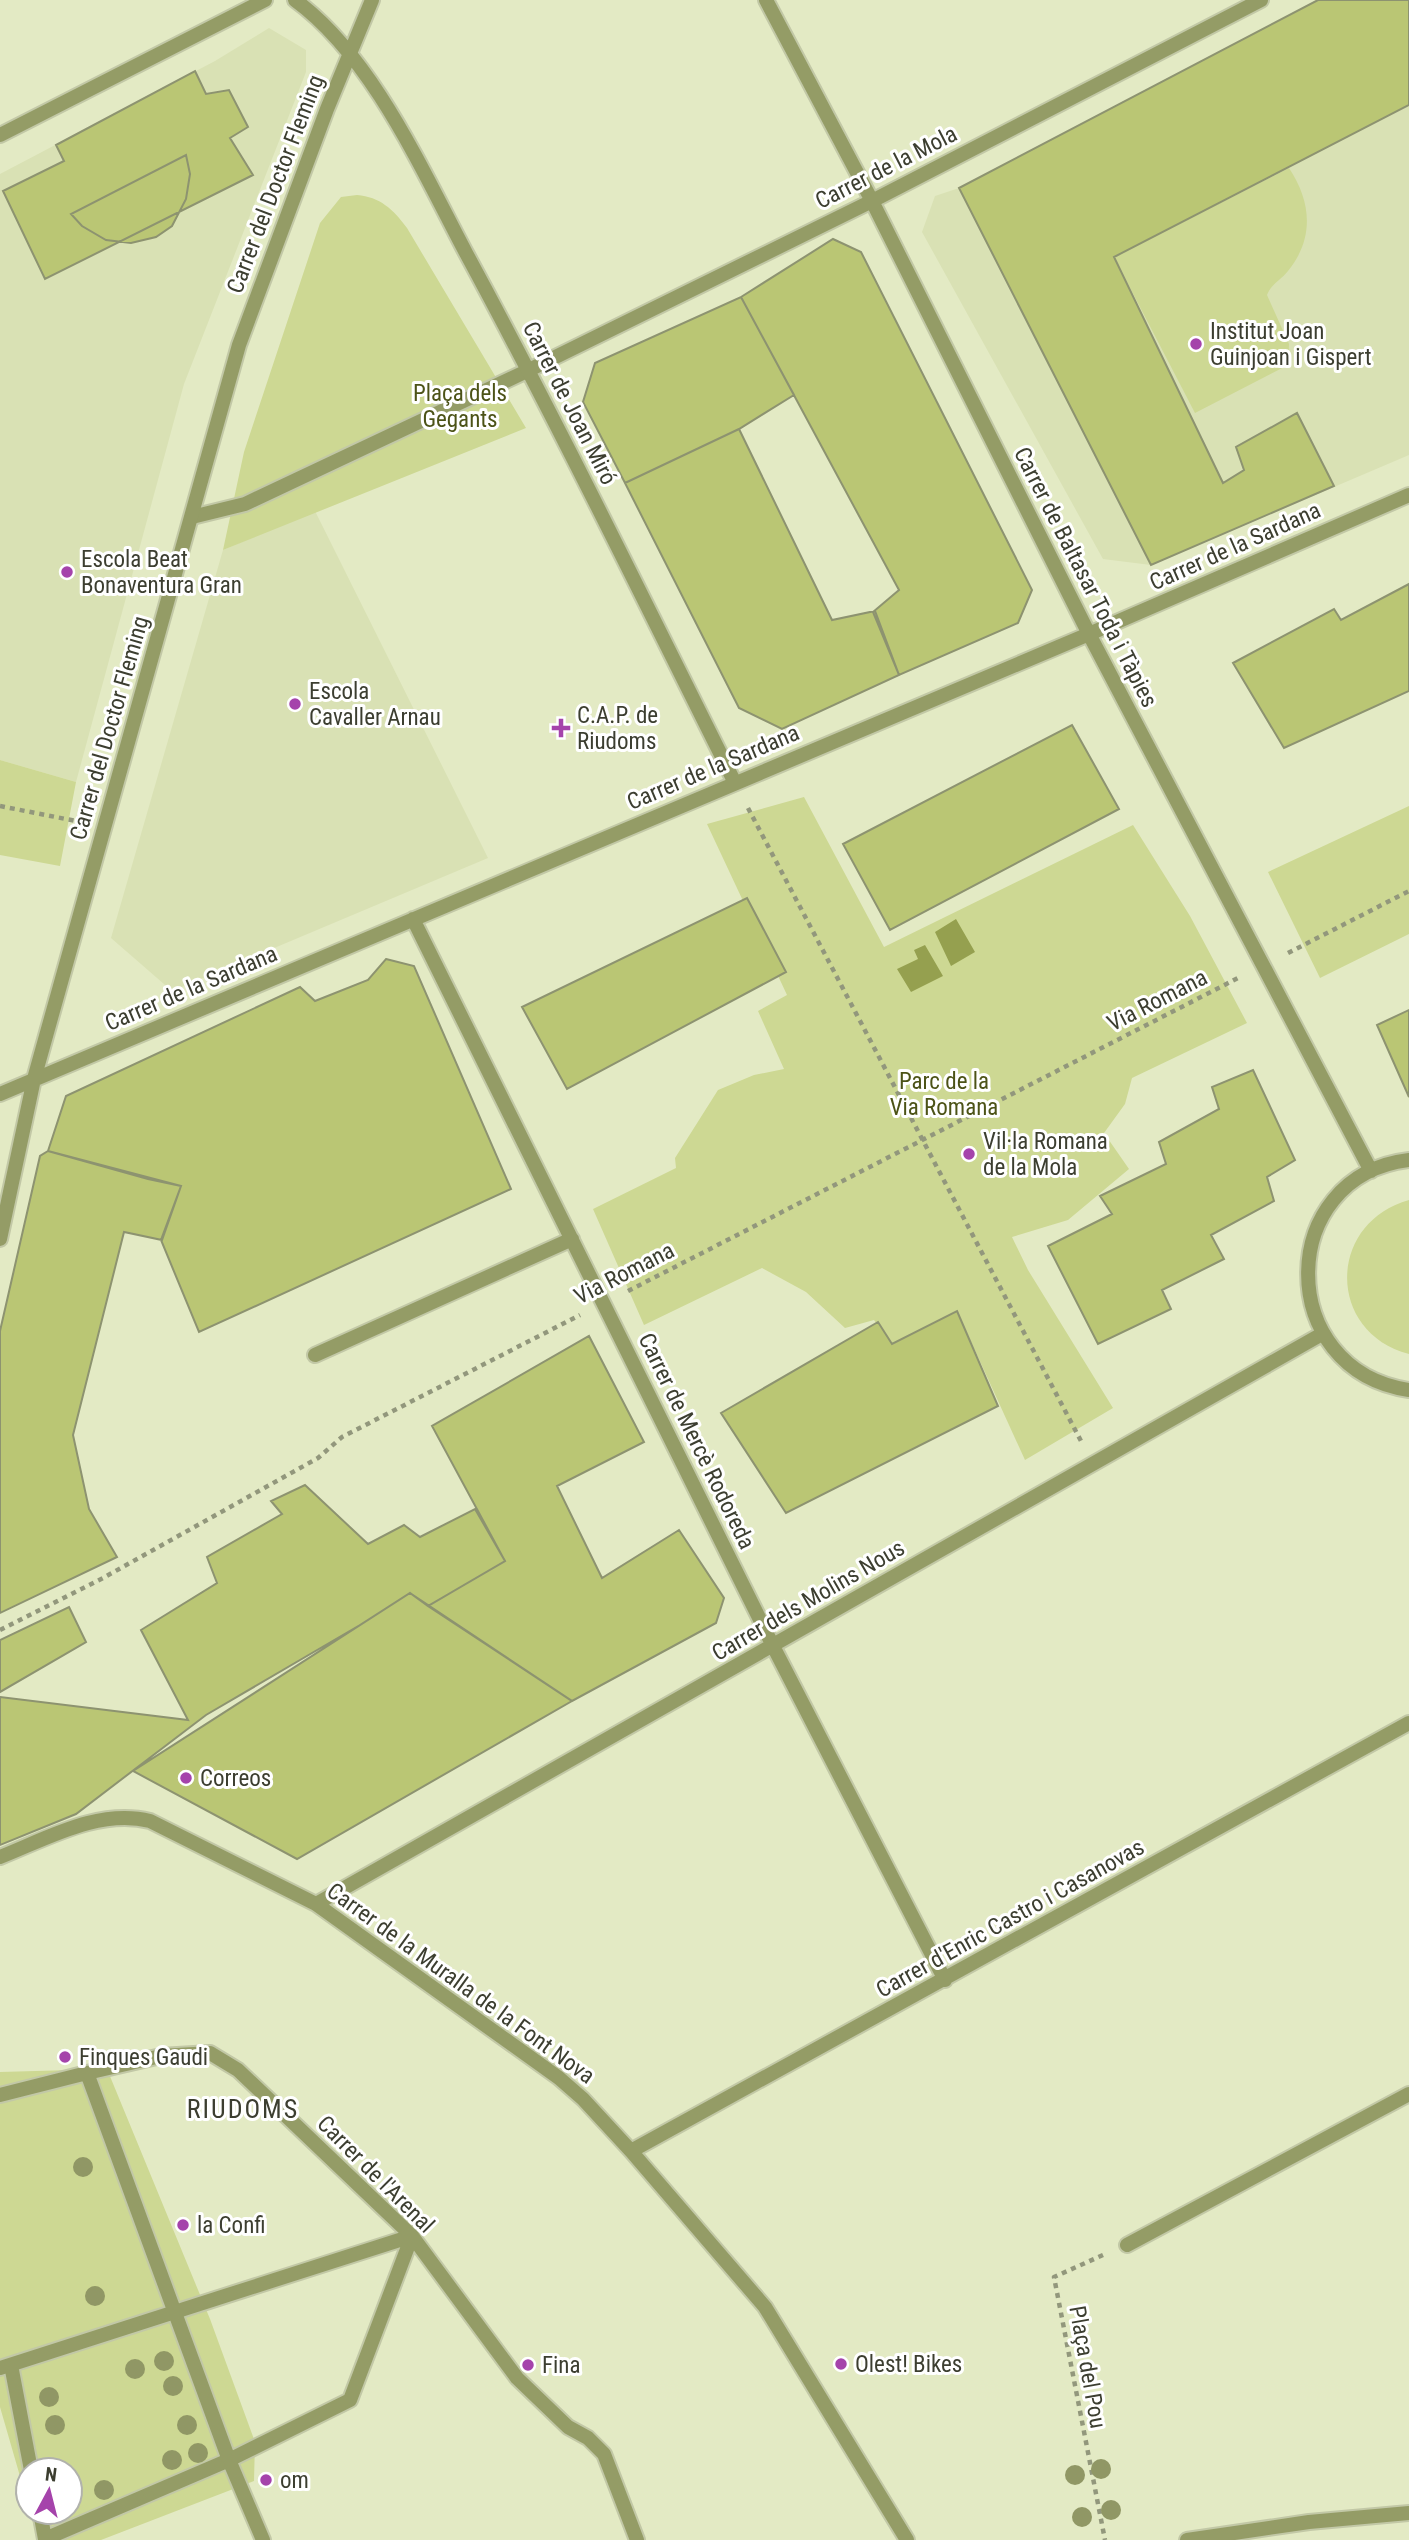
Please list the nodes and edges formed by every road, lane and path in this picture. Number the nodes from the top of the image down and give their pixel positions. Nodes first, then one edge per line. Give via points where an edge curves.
1 (265, 0) edge
2 (295, 0) edge
3 (372, 0) edge
4 (766, 0) edge
5 (1261, 0) edge
6 (349, 55) junction
7 (0, 135) edge
8 (872, 201) junction
9 (529, 370) junction
10 (1409, 495) edge
11 (192, 517) junction
12 (1089, 634) junction
13 (734, 783) junction
14 (0, 806) edge
15 (105, 827) junction
16 (1409, 891) edge
17 (413, 919) junction
18 (1262, 966) junction
19 (34, 1079) junction
20 (0, 1094) edge
21 (922, 1140) junction
22 (1409, 1160) edge
23 (1371, 1171) junction
24 (0, 1239) edge
25 (572, 1239) junction
26 (603, 1303) junction
27 (1322, 1334) junction
28 (316, 1355) dead end
29 (1409, 1390) edge
30 (1093, 1464) junction
31 (0, 1630) edge
32 (773, 1646) junction
33 (1409, 1723) edge
34 (0, 1857) edge
35 (316, 1904) junction
36 (944, 1980) junction
37 (88, 2073) junction
38 (1409, 2094) edge
39 (0, 2095) edge
40 (631, 2151) junction
41 (412, 2236) junction
42 (1126, 2245) joint
43 (178, 2313) junction
44 (5, 2367) edge
45 (28, 2456) edge
46 (229, 2460) junction
47 (1409, 2513) edge
48 (45, 2540) edge
49 (263, 2540) edge
50 (637, 2540) edge
51 (907, 2540) edge
52 (1105, 2540) edge
53 (1187, 2540) edge

1 - 7 street
2 - 6 street, Carrer de Joan Miró via 320,18
3 - 6 street, Carrer del Doctor Fleming
4 - 8 street, Carrer de Baltasar Toda i Tàpies
5 - 8 street, Carrer de la Mola
6 - 9 street, Carrer de Joan Miró via 387,106
6 - 11 street, Carrer del Doctor Fleming via 239,345
8 - 9 street, Carrer de la Mola
8 - 12 street, Carrer de Baltasar Toda i Tàpies
9 - 11 street, Carrer de la Mola via 245,504
9 - 13 street, Carrer de Joan Miró
10 - 12 street, Carrer de la Sardana
11 - 15 street, Carrer del Doctor Fleming
12 - 13 street, Carrer de la Sardana
12 - 18 street, Carrer de Baltasar Toda i Tàpies
13 - 17 street, Carrer de la Sardana
13 - 21 path
14 - 15 path
15 - 19 street, Carrer del Doctor Fleming
16 - 18 path, Via Romana
17 - 19 street, Carrer de la Sardana
17 - 25 street, Carrer de Mercè Rodoreda
18 - 21 path, Via Romana
18 - 23 street, Carrer de Baltasar Toda i Tàpies
19 - 20 street, Carrer de la Sardana
19 - 24 street, Carrer del Doctor Fleming
21 - 26 path, Via Romana
21 - 30 path
22 - 23 street
23 - 27 street via 1330,1205 1312,1242 1307,1282 1311,1309
25 - 26 street, Carrer de Mercè Rodoreda
25 - 28 street
26 - 31 path, Via Romana via 342,1437 318,1458
26 - 32 street, Carrer de Mercè Rodoreda
27 - 29 street via 1340,1357 1363,1375
27 - 30 street, Carrer dels Molins Nous
30 - 32 street, Carrer dels Molins Nous
32 - 35 street, Carrer dels Molins Nous
32 - 36 street, Carrer de Mercè Rodoreda
33 - 36 street, Carrer d'Enric Castro i Casanovas
34 - 35 street, Carrer de la Muralla de la Font Nova via 82,1825 132,1816
35 - 40 street, Carrer de la Muralla de la Font Nova via 559,2078
36 - 40 street, Carrer d'Enric Castro i Casanovas
37 - 39 street, Carrer de l'Arenal
37 - 41 street, Carrer de l'Arenal via 162,2056 210,2053 239,2070
37 - 43 street
38 - 42 street
40 - 51 street, Carrer de la Muralla de la Font Nova via 765,2307
41 - 43 street
41 - 46 street via 350,2400
41 - 50 street, Carrer de l'Arenal via 517,2378 604,2454
42 - 52 path, Plaça del Pou via 1054,2277
43 - 44 street
43 - 46 street
44 - 45 street
46 - 48 street
46 - 49 street
47 - 53 street

